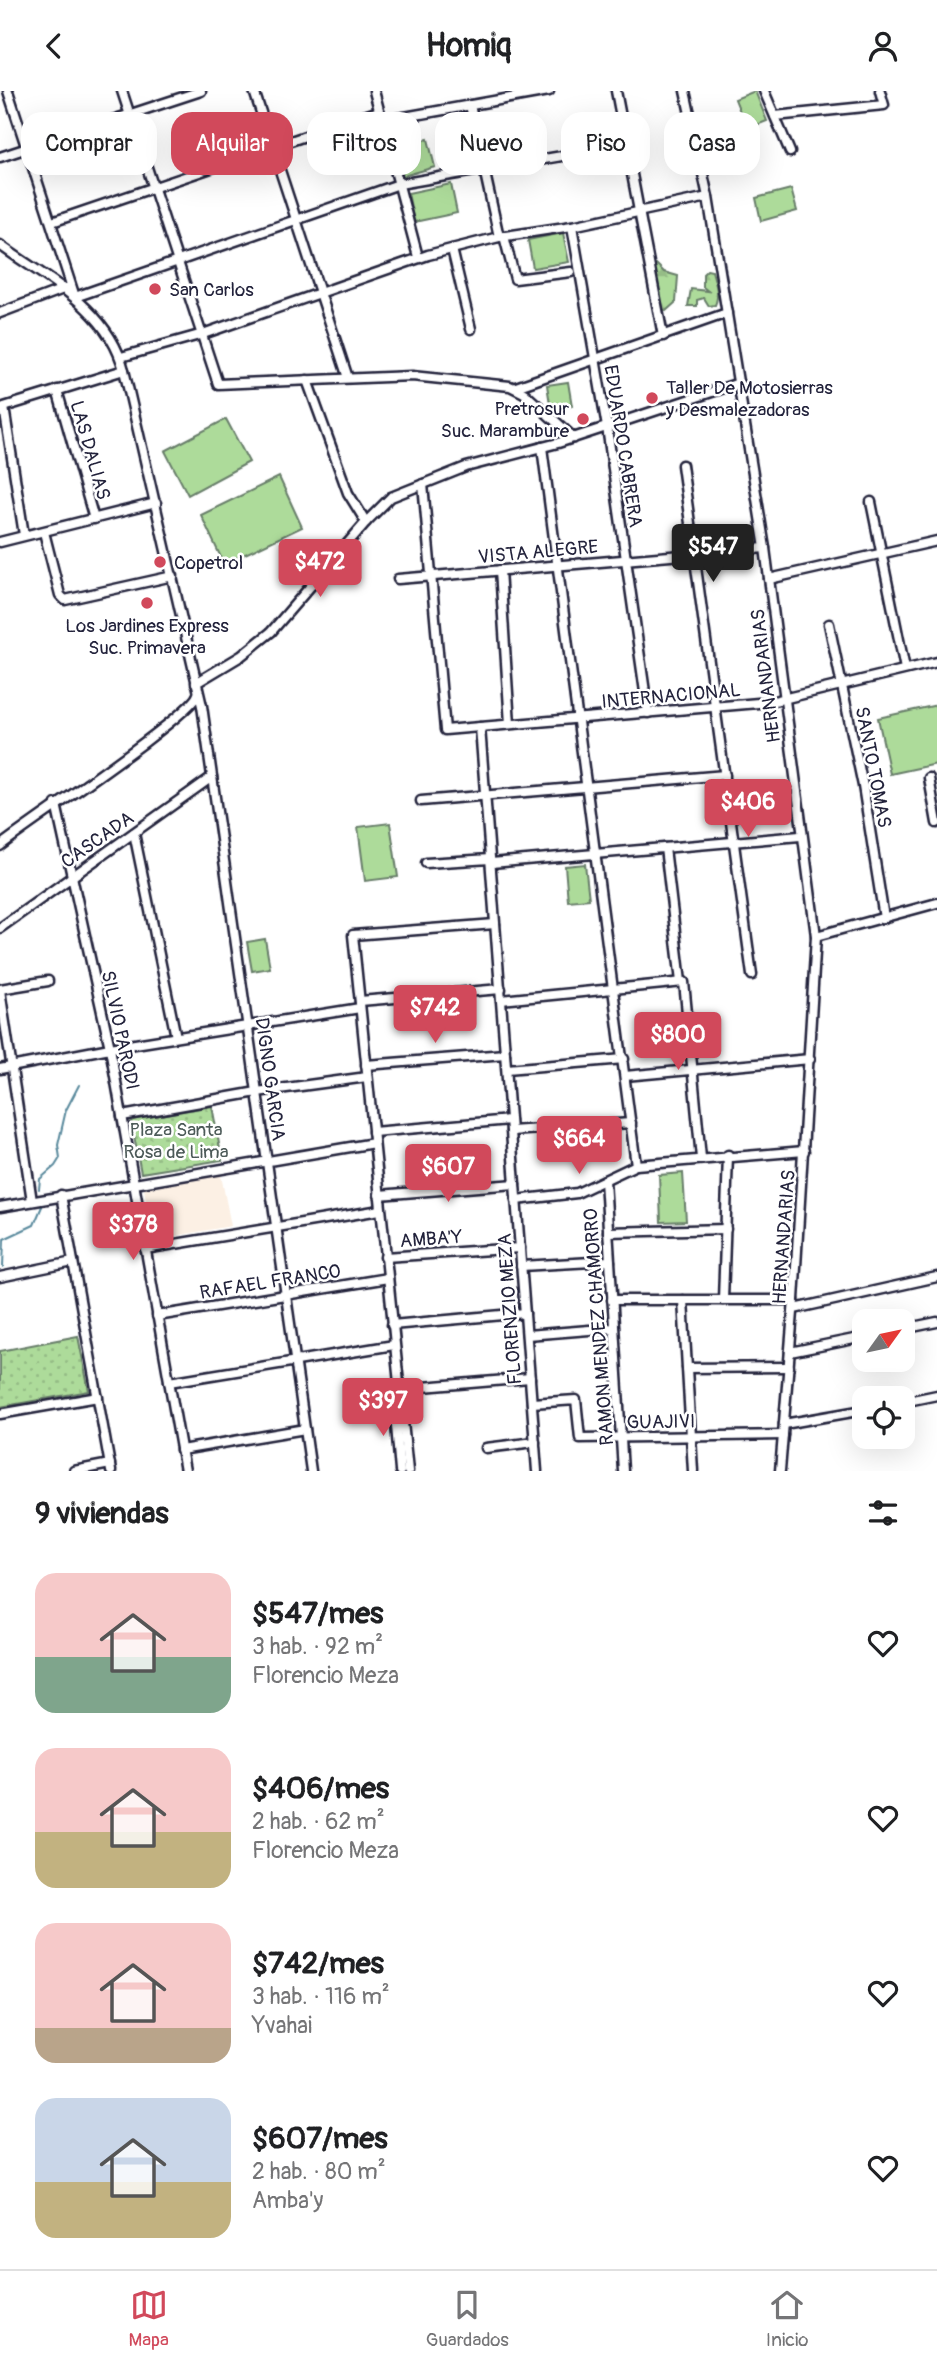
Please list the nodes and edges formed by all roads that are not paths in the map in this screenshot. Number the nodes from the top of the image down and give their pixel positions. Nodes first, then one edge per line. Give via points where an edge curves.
1 (8, 91) edge
2 (122, 91) edge
3 (201, 91) edge
4 (254, 91) edge
5 (374, 91) edge
6 (550, 91) edge
7 (616, 91) edge
8 (685, 91) edge
9 (764, 91) edge
10 (880, 91) edge
11 (528, 93) edge
12 (470, 105) junction
13 (379, 111) joint
14 (129, 112) edge
15 (136, 112) edge
16 (261, 112) edge
17 (472, 112) edge
18 (620, 112) edge
19 (421, 114) edge
20 (775, 116) junction
21 (21, 130) edge
22 (293, 139) edge
23 (21, 150) edge
24 (790, 152) dead end
25 (0, 157) edge
26 (36, 175) edge
27 (150, 175) edge
28 (189, 175) edge
29 (281, 175) edge
30 (397, 175) edge
31 (454, 175) edge
32 (485, 175) edge
33 (632, 175) edge
34 (399, 184) junction
35 (154, 187) junction
36 (708, 197) junction
37 (639, 212) junction
38 (296, 221) junction
39 (52, 222) junction
40 (572, 226) junction
41 (501, 237) junction
42 (0, 238) edge
43 (0, 245) edge
44 (452, 249) junction
45 (418, 257) junction
46 (179, 261) junction
47 (571, 272) dead end
48 (69, 275) junction
49 (62, 288) junction
50 (320, 292) junction
51 (75, 297) junction
52 (0, 313) edge
53 (727, 313) junction
54 (471, 329) dead end
55 (203, 334) junction
56 (663, 336) junction
57 (121, 357) junction
58 (594, 361) junction
59 (124, 370) junction
60 (348, 378) junction
61 (307, 380) junction
62 (739, 383) junction
63 (516, 387) junction
64 (57, 390) junction
65 (607, 427) junction
66 (574, 438) junction
67 (542, 447) junction
68 (682, 465) dead end
69 (423, 484) junction
70 (871, 502) dead end
71 (156, 503) junction
72 (94, 519) junction
73 (366, 521) junction
74 (44, 531) junction
75 (24, 535) junction
76 (937, 541) edge
77 (0, 542) edge
78 (765, 548) junction
79 (694, 554) junction
80 (882, 555) junction
81 (625, 560) junction
82 (559, 565) junction
83 (500, 570) junction
84 (173, 576) junction
85 (431, 576) junction
86 (398, 579) dead end
87 (769, 579) junction
88 (829, 624) dead end
89 (937, 662) edge
90 (905, 670) junction
91 (842, 684) junction
92 (197, 687) junction
93 (784, 699) junction
94 (715, 708) junction
95 (648, 713) junction
96 (580, 718) junction
97 (509, 724) junction
98 (480, 727) junction
99 (725, 775) junction
100 (212, 777) junction
101 (929, 778) dead end
102 (589, 785) junction
103 (485, 795) junction
104 (421, 801) dead end
105 (56, 804) junction
106 (937, 823) edge
107 (134, 833) junction
108 (800, 836) junction
109 (734, 843) junction
110 (0, 846) edge
111 (665, 848) junction
112 (598, 854) junction
113 (490, 861) junction
114 (426, 863) dead end
115 (72, 876) junction
116 (937, 903) edge
117 (884, 918) junction
118 (495, 924) junction
119 (0, 928) edge
120 (816, 936) junction
121 (752, 975) dead end
122 (48, 981) dead end
123 (681, 982) junction
124 (615, 988) junction
125 (0, 989) edge
126 (501, 989) junction
127 (501, 1000) junction
128 (360, 1005) junction
129 (247, 1026) junction
130 (176, 1037) junction
131 (110, 1048) junction
132 (506, 1054) junction
133 (624, 1059) junction
134 (810, 1059) junction
135 (366, 1065) junction
136 (12, 1067) junction
137 (0, 1069) edge
138 (507, 1069) junction
139 (692, 1071) junction
140 (625, 1076) junction
141 (367, 1077) junction
142 (257, 1092) junction
143 (122, 1117) junction
144 (510, 1120) junction
145 (631, 1123) junction
146 (511, 1131) junction
147 (373, 1132) junction
148 (374, 1143) junction
149 (804, 1151) junction
150 (728, 1155) junction
151 (701, 1158) junction
152 (266, 1160) junction
153 (636, 1165) junction
154 (605, 1180) junction
155 (133, 1182) junction
156 (515, 1184) junction
157 (61, 1195) junction
158 (379, 1195) junction
159 (516, 1200) junction
160 (32, 1201) junction
161 (0, 1207) edge
162 (380, 1210) junction
163 (276, 1227) junction
164 (726, 1229) junction
165 (608, 1232) junction
166 (520, 1248) junction
167 (145, 1249) junction
168 (385, 1257) junction
169 (610, 1261) junction
170 (73, 1262) junction
171 (521, 1266) junction
172 (0, 1277) edge
173 (937, 1277) edge
174 (387, 1278) junction
175 (286, 1294) junction
176 (612, 1300) junction
177 (683, 1300) junction
178 (723, 1300) junction
179 (794, 1304) junction
180 (525, 1313) junction
181 (157, 1315) junction
182 (937, 1322) edge
183 (392, 1325) junction
184 (915, 1327) edge
185 (614, 1328) junction
186 (527, 1335) junction
187 (852, 1339) edge
188 (394, 1345) junction
189 (790, 1352) junction
190 (295, 1361) junction
191 (789, 1367) junction
192 (687, 1368) junction
193 (530, 1378) junction
194 (169, 1382) junction
195 (399, 1393) junction
196 (937, 1395) edge
197 (98, 1397) junction
198 (915, 1400) edge
199 (532, 1403) junction
200 (852, 1412) edge
201 (0, 1414) edge
202 (784, 1424) junction
203 (305, 1429) junction
204 (783, 1435) junction
205 (691, 1436) junction
206 (621, 1437) junction
207 (535, 1442) junction
208 (486, 1448) dead end
209 (181, 1450) junction
210 (111, 1467) edge
211 (74, 1471) edge
212 (185, 1471) edge
213 (311, 1471) edge
214 (400, 1471) edge
215 (408, 1471) edge
216 (537, 1471) edge
217 (623, 1471) edge
218 (692, 1471) edge
219 (780, 1471) edge

1 - 21 street
2 - 14 street
3 - 15 street
4 - 16 street
5 - 13 street
6 - 11 street
7 - 18 street
8 - 36 street, HERNANDARIAS
9 - 20 street
10 - 20 street via 884,105
11 - 12 street
12 - 17 street
12 - 19 street
13 - 22 street
20 - 24 street
23 - 25 street
26 - 39 street
27 - 35 street
28 - 35 street
29 - 38 street
30 - 34 street
31 - 34 street
32 - 41 street
33 - 37 street
34 - 38 street
34 - 45 street
35 - 39 street
35 - 46 street
36 - 37 street
36 - 53 street, HERNANDARIAS
37 - 40 street
37 - 56 street
38 - 46 street
38 - 50 street
39 - 48 street
40 - 41 street
40 - 58 street, EDUARDO CABRERA
41 - 44 street
41 - 47 street via 515,279
42 - 49 street
43 - 49 street
44 - 45 street
44 - 54 street
45 - 50 street
46 - 51 street
46 - 55 street
48 - 49 street
48 - 51 street
49 - 51 street, DIGNO GARCIA
49 - 52 street
50 - 55 street
50 - 60 street
51 - 57 street, DIGNO GARCIA via 111,336
53 - 56 street
53 - 62 street, HERNANDARIAS
55 - 57 street
55 - 61 street via 218,384
56 - 58 street
57 - 59 street, DIGNO GARCIA
58 - 63 street
58 - 65 street, EDUARDO CABRERA
59 - 64 street
59 - 71 street, DIGNO GARCIA
60 - 61 street
60 - 63 street via 412,376
61 - 73 street via 348,493
62 - 65 street
62 - 78 street, HERNANDARIAS
63 - 66 street
64 - 72 street, LAS DALIAS
64 - 75 street via 4,408
65 - 66 street
65 - 81 street, EDUARDO CABRERA
66 - 67 street
67 - 69 street
67 - 82 street
68 - 79 street
69 - 73 street via 391,497
69 - 85 street
70 - 80 street
71 - 72 street
71 - 84 street, DIGNO GARCIA
72 - 74 street
73 - 92 street via 271,632
74 - 75 street
74 - 84 street via 65,600
75 - 77 street
76 - 80 street
78 - 79 street, VISTA ALEGRE
78 - 87 street, HERNANDARIAS
79 - 81 street, VISTA ALEGRE
79 - 94 street
80 - 87 street
80 - 90 street
81 - 82 street, VISTA ALEGRE
81 - 95 street, EDUARDO CABRERA
82 - 83 street, VISTA ALEGRE
82 - 96 street
83 - 85 street, VISTA ALEGRE
83 - 97 street
84 - 92 street, DIGNO GARCIA
85 - 86 street, VISTA ALEGRE
85 - 98 street, INTERNACIONAL via 445,730
87 - 93 street, HERNANDARIAS
88 - 91 street, SANTO TOMAS
89 - 90 street, INTERNACIONAL
90 - 91 street, INTERNACIONAL
91 - 93 street, INTERNACIONAL
91 - 117 street, SANTO TOMAS
92 - 100 street, DIGNO GARCIA
92 - 105 street via 198,697 188,709
93 - 94 street, INTERNACIONAL
93 - 108 street, HERNANDARIAS
94 - 95 street, INTERNACIONAL
94 - 99 street
95 - 96 street, INTERNACIONAL
96 - 97 street, INTERNACIONAL
96 - 102 street
97 - 98 street, INTERNACIONAL
98 - 103 street, FLORENZIO MEZA
99 - 102 street
99 - 109 street
100 - 107 street, CASCADA
100 - 129 street, DIGNO GARCIA
101 - 106 street
102 - 103 street
102 - 112 street
103 - 104 street
103 - 113 street, FLORENZIO MEZA
105 - 110 street
105 - 115 street, SILVIO PARODI
107 - 115 street, CASCADA
107 - 130 street
108 - 109 street
108 - 120 street, HERNANDARIAS
109 - 111 street
109 - 121 street
111 - 112 street
111 - 123 street
112 - 113 street
112 - 124 street
113 - 114 street
113 - 118 street, FLORENZIO MEZA
115 - 119 street, CASCADA
115 - 131 street, SILVIO PARODI
116 - 117 street
117 - 120 street
118 - 126 street, FLORENZIO MEZA
118 - 128 street via 353,935
120 - 134 street, HERNANDARIAS
122 - 125 street
123 - 124 street
123 - 139 street
124 - 127 street
124 - 133 street
125 - 136 street
126 - 127 street, FLORENZIO MEZA
126 - 128 street
127 - 132 street, FLORENZIO MEZA
128 - 129 street
128 - 135 street
129 - 130 street
129 - 142 street, DIGNO GARCIA
130 - 131 street
131 - 136 street
131 - 143 street, SILVIO PARODI
132 - 135 street
132 - 138 street, FLORENZIO MEZA
133 - 138 street
133 - 140 street
134 - 139 street
134 - 149 street, HERNANDARIAS
135 - 141 street
136 - 137 street
136 - 160 street
138 - 144 street, FLORENZIO MEZA
139 - 140 street
139 - 151 street
140 - 145 street
141 - 142 street
141 - 147 street
142 - 143 street
142 - 152 street, DIGNO GARCIA
143 - 155 street, SILVIO PARODI
144 - 146 street, FLORENZIO MEZA
144 - 147 street
145 - 146 street
145 - 153 street
146 - 156 street, FLORENZIO MEZA
147 - 148 street
148 - 152 street
148 - 158 street
149 - 150 street
149 - 179 street, HERNANDARIAS
150 - 151 street
150 - 164 street
151 - 153 street
152 - 155 street
152 - 163 street, DIGNO GARCIA
153 - 154 street
154 - 159 street via 568,1195
154 - 165 street, RAMON MENDEZ CHAMORRO
155 - 157 street
155 - 167 street, SILVIO PARODI
156 - 158 street
156 - 159 street, FLORENZIO MEZA
157 - 160 street
157 - 170 street
158 - 162 street
159 - 166 street, FLORENZIO MEZA
160 - 161 street
162 - 163 street
162 - 168 street
163 - 167 street
163 - 175 street, DIGNO GARCIA
164 - 165 street
164 - 178 street
165 - 169 street, RAMON MENDEZ CHAMORRO
166 - 168 street, AMBA'Y
166 - 171 street, FLORENZIO MEZA
167 - 181 street, SILVIO PARODI
168 - 174 street
169 - 171 street
169 - 176 street, RAMON MENDEZ CHAMORRO
170 - 172 street
170 - 197 street
171 - 180 street, FLORENZIO MEZA
173 - 179 street
174 - 175 street, RAFAEL FRANCO
174 - 183 street
175 - 181 street, RAFAEL FRANCO
175 - 190 street, DIGNO GARCIA
176 - 177 street
176 - 185 street, RAMON MENDEZ CHAMORRO
177 - 178 street
177 - 192 street
178 - 179 street
179 - 189 street, HERNANDARIAS
180 - 183 street
180 - 186 street, FLORENZIO MEZA
181 - 194 street, SILVIO PARODI
182 - 184 street
183 - 188 street
185 - 186 street
185 - 206 street, RAMON MENDEZ CHAMORRO
186 - 193 street, FLORENZIO MEZA
187 - 189 street
188 - 190 street
188 - 195 street
189 - 191 street, HERNANDARIAS
190 - 194 street
190 - 203 street, DIGNO GARCIA
191 - 192 street
191 - 202 street, HERNANDARIAS
192 - 205 street
193 - 195 street
193 - 199 street, FLORENZIO MEZA
194 - 209 street, SILVIO PARODI
195 - 214 street via 394,1403
195 - 215 street
196 - 198 street
197 - 201 street
197 - 210 street
199 - 206 street, GUAJIVI via 576,1400 580,1438
199 - 207 street, FLORENZIO MEZA
200 - 202 street
202 - 204 street, HERNANDARIAS
203 - 209 street
203 - 213 street, DIGNO GARCIA
204 - 205 street, GUAJIVI
204 - 219 street, HERNANDARIAS
205 - 206 street, GUAJIVI
205 - 218 street
206 - 217 street, RAMON MENDEZ CHAMORRO
207 - 208 street
207 - 216 street, FLORENZIO MEZA
209 - 212 street, SILVIO PARODI
210 - 211 street

